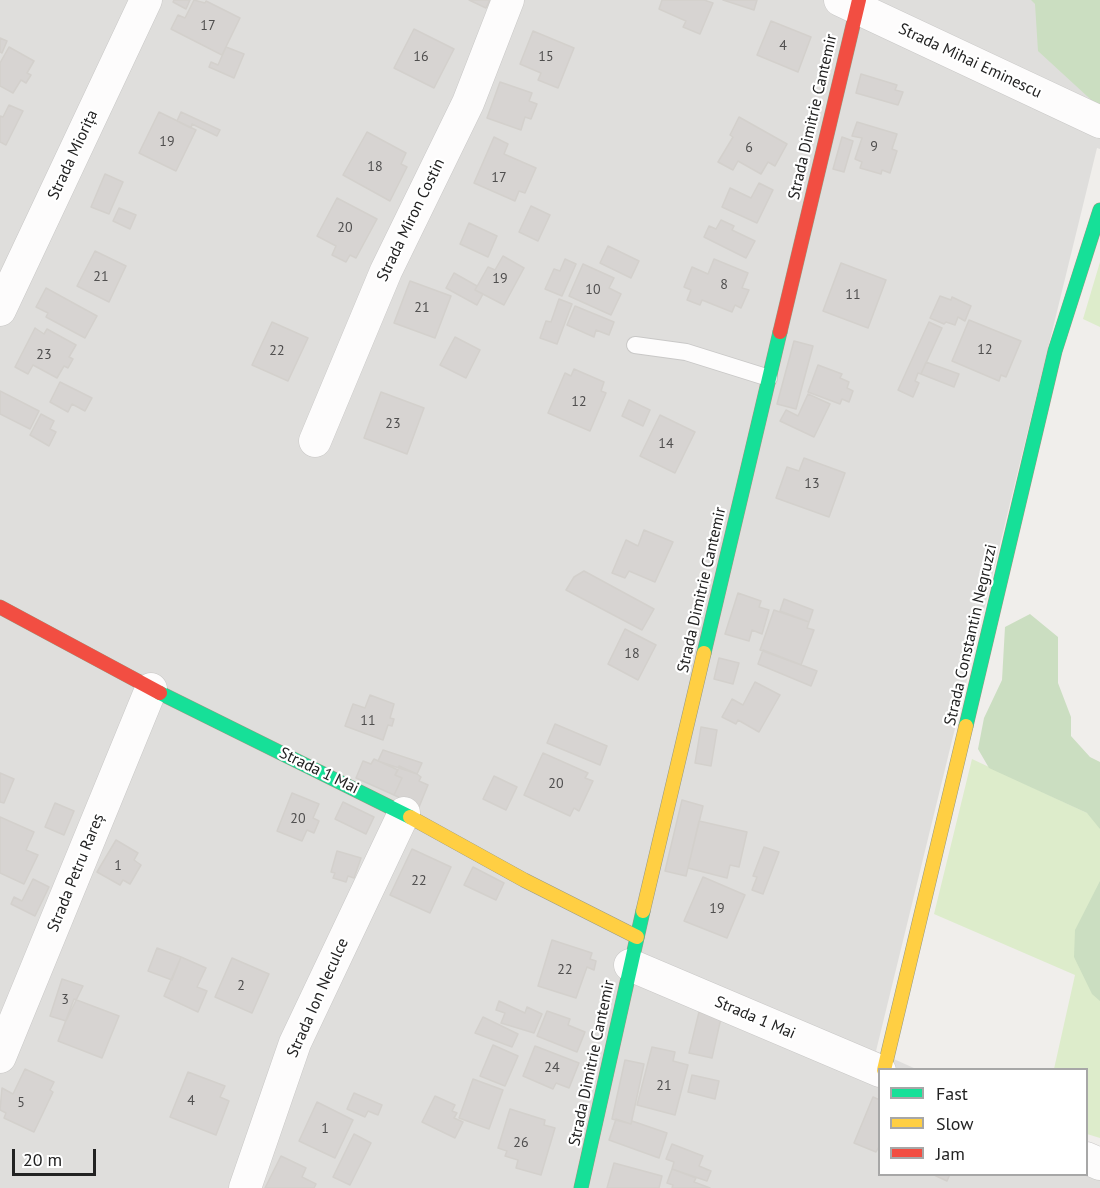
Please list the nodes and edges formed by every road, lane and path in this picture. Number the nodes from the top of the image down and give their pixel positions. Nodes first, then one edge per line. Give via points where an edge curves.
1 (146, 0) edge
2 (508, 0) edge
3 (851, 2) edge
4 (1100, 122) edge
5 (1100, 210) edge
6 (0, 310) edge
7 (635, 345) dead end
8 (769, 378) junction
9 (315, 441) dead end
10 (0, 607) edge
11 (151, 689) junction
12 (404, 813) junction
13 (634, 951) junction
14 (0, 1057) edge
15 (884, 1068) edge
16 (878, 1071) edge
17 (245, 1188) edge
18 (581, 1188) edge

1 - 6 street, Strada Miorița
2 - 9 street, Strada Miron Costin via 468,103 386,271
3 - 4 street, Strada Mihai Eminescu
3 - 8 street, Strada Dimitrie Cantemir
5 - 15 street, Strada Constantin Negruzzi via 1055,351
7 - 8 lane via 686,352
8 - 13 street, Strada Dimitrie Cantemir
10 - 11 street, Strada 1 Mai
11 - 12 street, Strada 1 Mai
11 - 14 street, Strada Petru Rareș
12 - 13 street, Strada 1 Mai via 524,880
12 - 17 street, Strada Ion Neculce via 295,1043
13 - 16 street, Strada 1 Mai
13 - 18 street, Strada Dimitrie Cantemir

